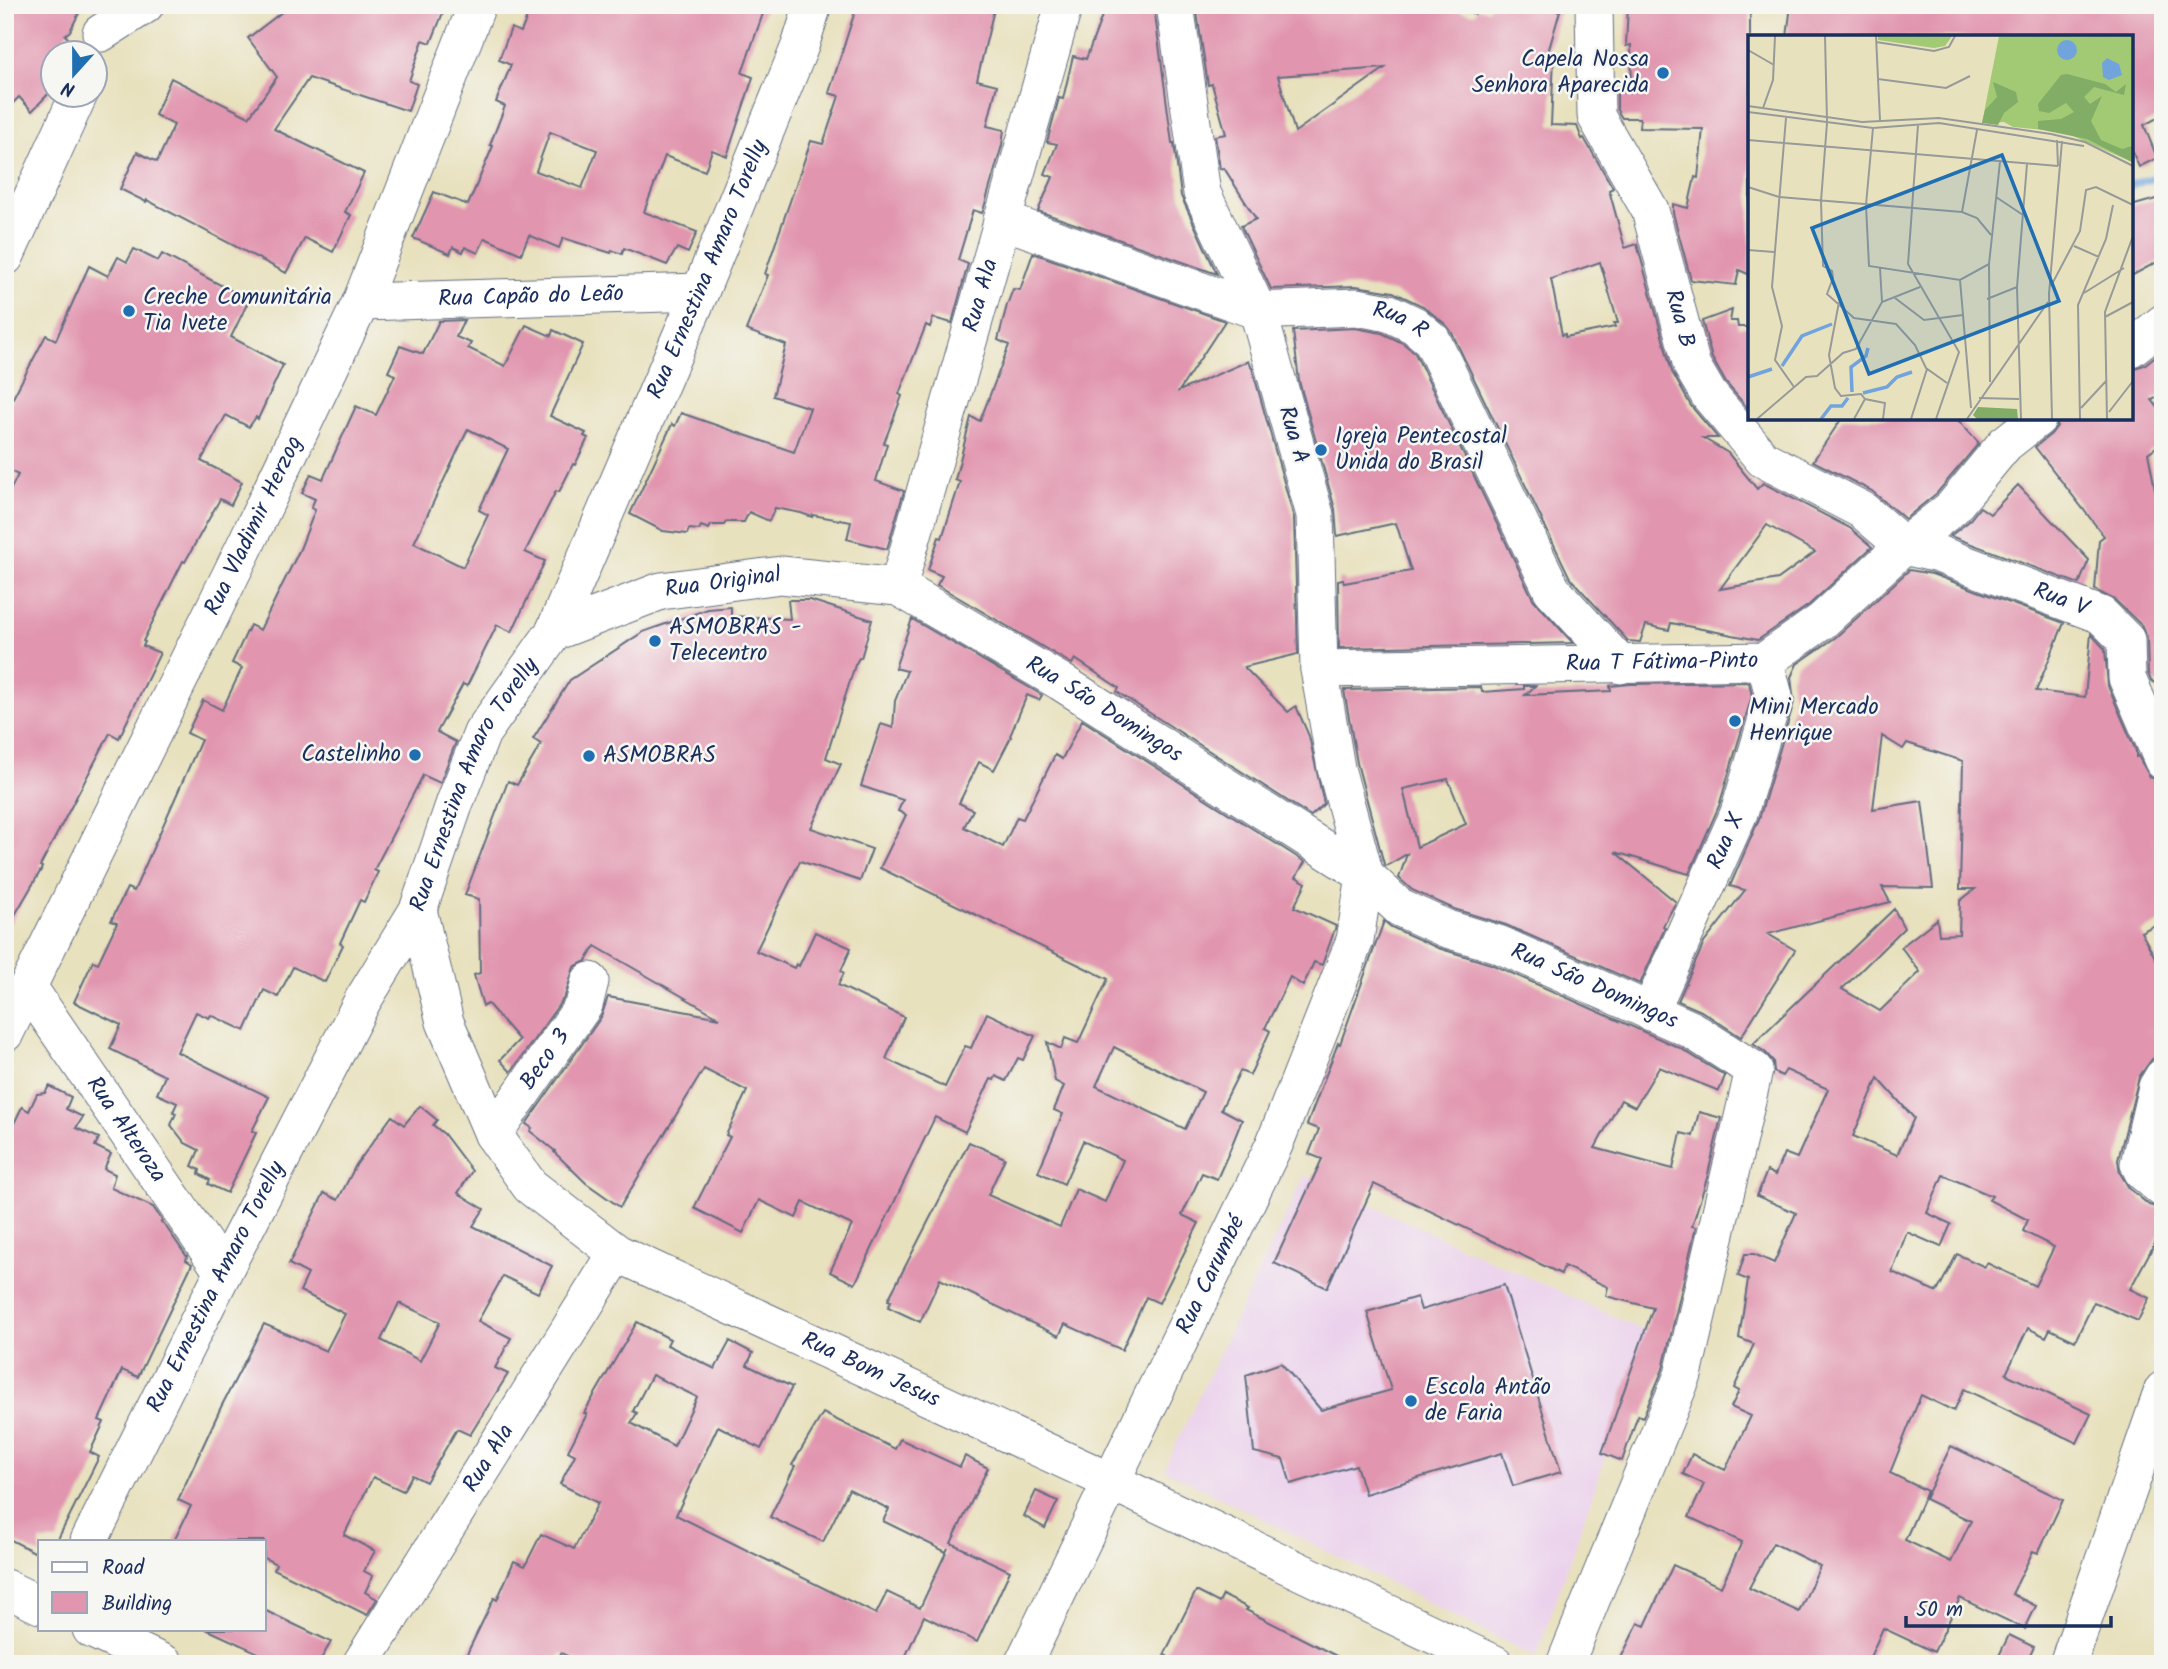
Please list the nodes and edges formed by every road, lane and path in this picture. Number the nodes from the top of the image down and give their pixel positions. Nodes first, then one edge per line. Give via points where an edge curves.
1 (145, 5) edge
2 (477, 5) edge
3 (813, 5) edge
4 (1064, 5) edge
5 (1175, 5) edge
6 (1594, 5) edge
7 (102, 30) edge
8 (72, 108) edge
9 (73, 108) edge
10 (5, 194) edge
11 (1002, 220) junction
12 (5, 257) edge
13 (700, 292) junction
14 (361, 302) junction
15 (1258, 311) junction
16 (2163, 323) edge
17 (2133, 346) edge
18 (2035, 420) edge
19 (1905, 545) junction
20 (898, 587) junction
21 (554, 632) junction
22 (1765, 661) junction
23 (1620, 665) junction
24 (1319, 669) junction
25 (2163, 761) edge
26 (1366, 875) junction
27 (418, 910) junction
28 (590, 981) dead end
29 (28, 987) junction
30 (1650, 1012) junction
31 (5, 1033) edge
32 (2163, 1077) edge
33 (493, 1134) junction
34 (2163, 1189) edge
35 (617, 1252) junction
36 (223, 1272) junction
37 (2163, 1390) edge
38 (1110, 1481) junction
39 (89, 1540) edge
40 (5, 1588) edge
41 (38, 1604) edge
42 (93, 1630) edge
43 (165, 1664) edge
44 (361, 1664) edge
45 (1023, 1664) edge
46 (1495, 1664) edge
47 (1565, 1664) edge
48 (2068, 1664) edge

1 - 7 street
2 - 14 street, Rua Vladimir Herzog
3 - 13 street, Rua Ernestina Amaro Torelly
4 - 11 street, Rua Ala
5 - 15 street, Rua A via 1202,193
6 - 19 street, Rua B via 1596,116 1650,210 1692,366 1709,395 1763,459 1862,510
8 - 10 street
9 - 12 street
11 - 15 street, Rua R
11 - 20 street, Rua Ala
13 - 14 street, Rua Capão do Leão
13 - 21 street, Rua Ernestina Amaro Torelly
14 - 29 street, Rua Vladimir Herzog
15 - 23 street, Rua R via 1357,307 1389,313 1432,340 1552,590
15 - 24 street, Rua A via 1315,514
16 - 17 street
18 - 19 street, Rua T Fátima-Pinto via 2005,444 1952,508
19 - 22 street, Rua T Fátima-Pinto via 1822,621
19 - 25 street, Rua V via 2101,615 2126,640 2127,678
20 - 21 street, Rua Original via 781,575 661,591
20 - 26 street, Rua São Domingos via 1061,682
21 - 27 street, Rua Ernestina Amaro Torelly via 482,733
22 - 23 street, Rua T Fátima-Pinto
22 - 30 street, Rua X via 1774,696 1740,813
23 - 24 street, Rua T Fátima-Pinto
24 - 26 street, Rua A via 1336,768
26 - 30 street, Rua São Domingos via 1400,908 1447,929 1498,944
26 - 38 street, Rua Carumbé via 1354,940 1274,1144
27 - 33 street, Rua Bom Jesus via 445,1022
27 - 36 street, Rua Ernestina Amaro Torelly via 363,1000
28 - 33 street, Beco 3 via 584,1005
29 - 31 street, Rua Vladimir Herzog
29 - 36 street, Rua Alteroza
30 - 47 street, Rua São Domingos via 1690,1030 1754,1070 1683,1375
32 - 34 street via 2138,1164
33 - 35 street, Rua Bom Jesus via 530,1186
35 - 38 street, Rua Bom Jesus
35 - 44 street, Rua Ala
36 - 39 street, Rua Ernestina Amaro Torelly
37 - 48 street
38 - 45 street, Rua Carumbé
38 - 46 street, Rua Bom Jesus
40 - 41 street
42 - 43 street

